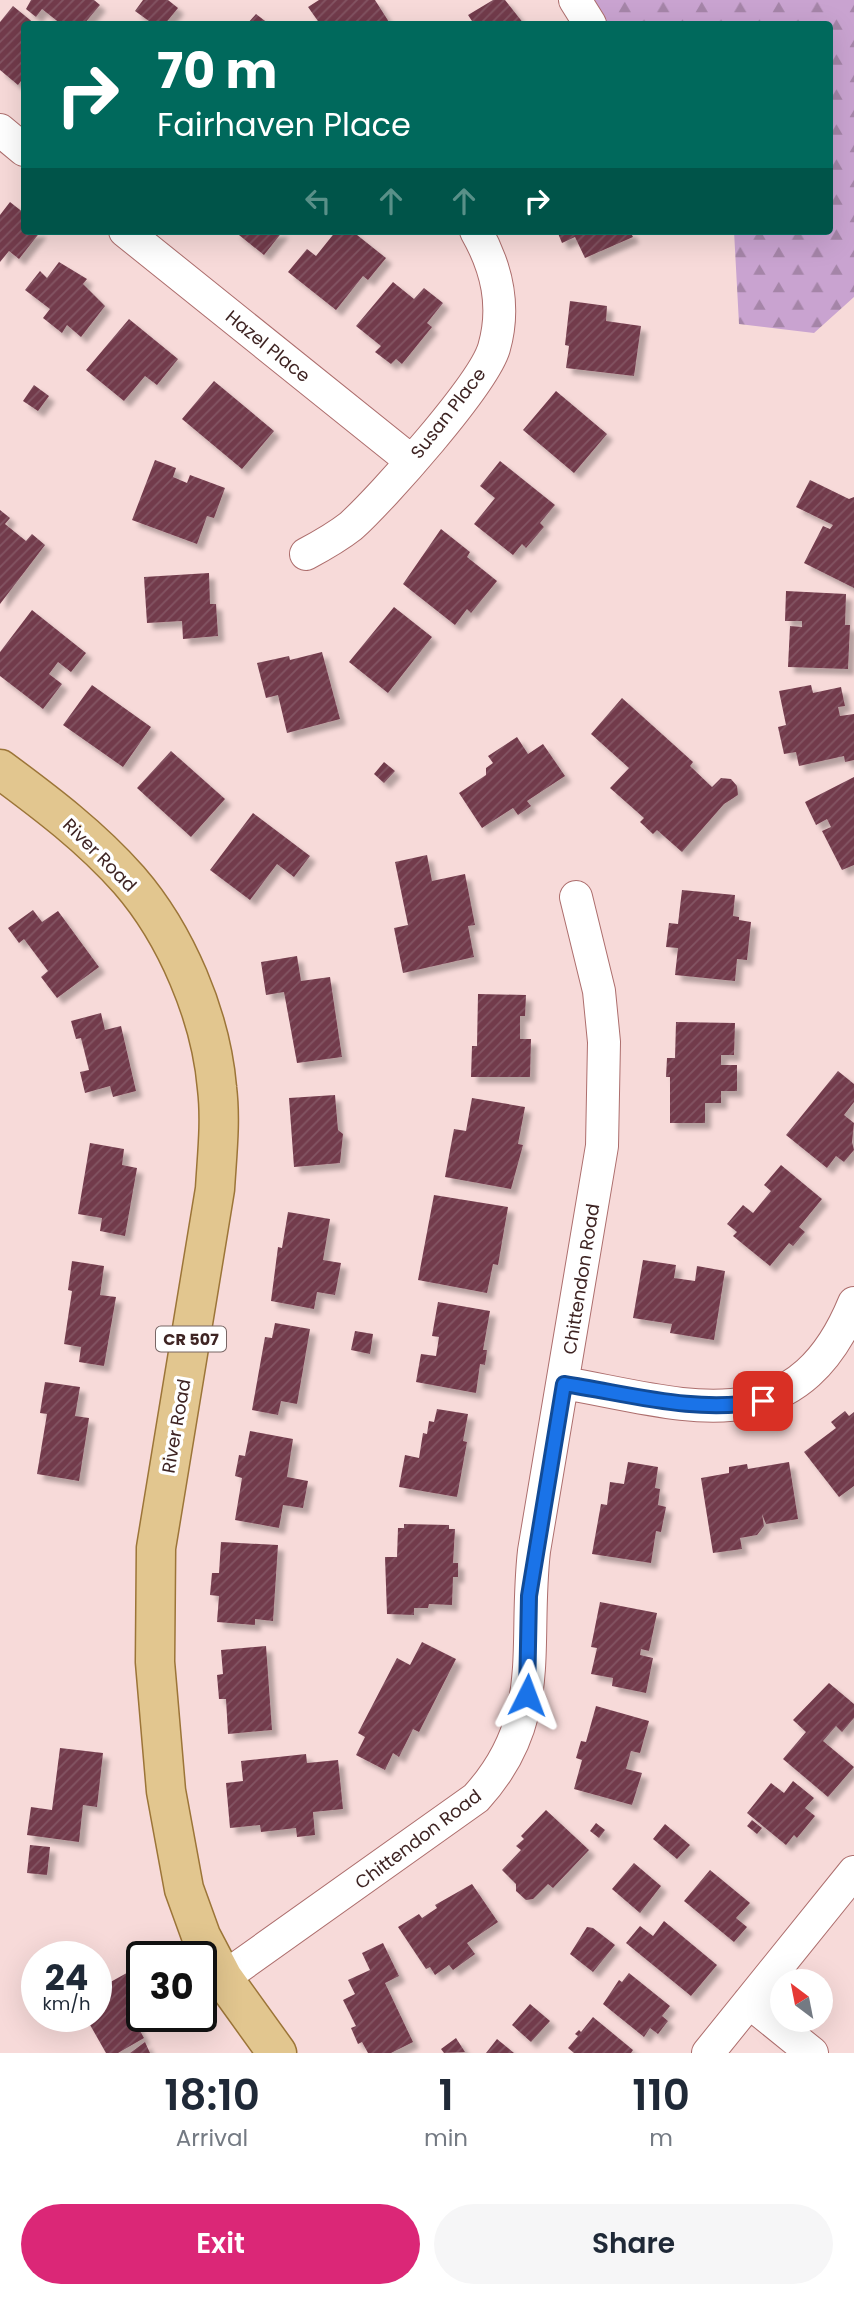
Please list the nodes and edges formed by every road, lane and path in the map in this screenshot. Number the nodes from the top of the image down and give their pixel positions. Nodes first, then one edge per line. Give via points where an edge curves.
1 (575, 0) edge
2 (588, 21) edge
3 (0, 130) edge
4 (21, 148) edge
5 (130, 235) edge
6 (478, 235) edge
7 (410, 460) junction
8 (306, 554) dead end
9 (0, 769) edge
10 (576, 897) dead end
11 (854, 1303) edge
12 (564, 1384) junction
13 (854, 1872) edge
14 (223, 1978) junction
15 (749, 2002) junction
16 (277, 2053) edge
17 (708, 2053) edge
18 (812, 2053) edge

1 - 2 street
3 - 4 street
5 - 7 street, Hazel Place
6 - 7 street, Susan Place via 499,286 500,319 493,350 479,379
7 - 8 street, Susan Place via 350,526
9 - 14 main road, River Road / CR 507 via 95,845 130,881 153,914 195,997 218,1086 219,1136 209,1235 156,1548 153,1604 173,1840 201,1936
10 - 12 street, Chittendon Road via 599,991 605,1091 594,1198
11 - 12 street via 843,1331 822,1360 763,1401 730,1408 694,1406
12 - 14 street, Chittendon Road via 534,1551 525,1712 499,1773 446,1822
13 - 15 street
14 - 16 main road, River Road / CR 507
15 - 17 street
15 - 18 street

